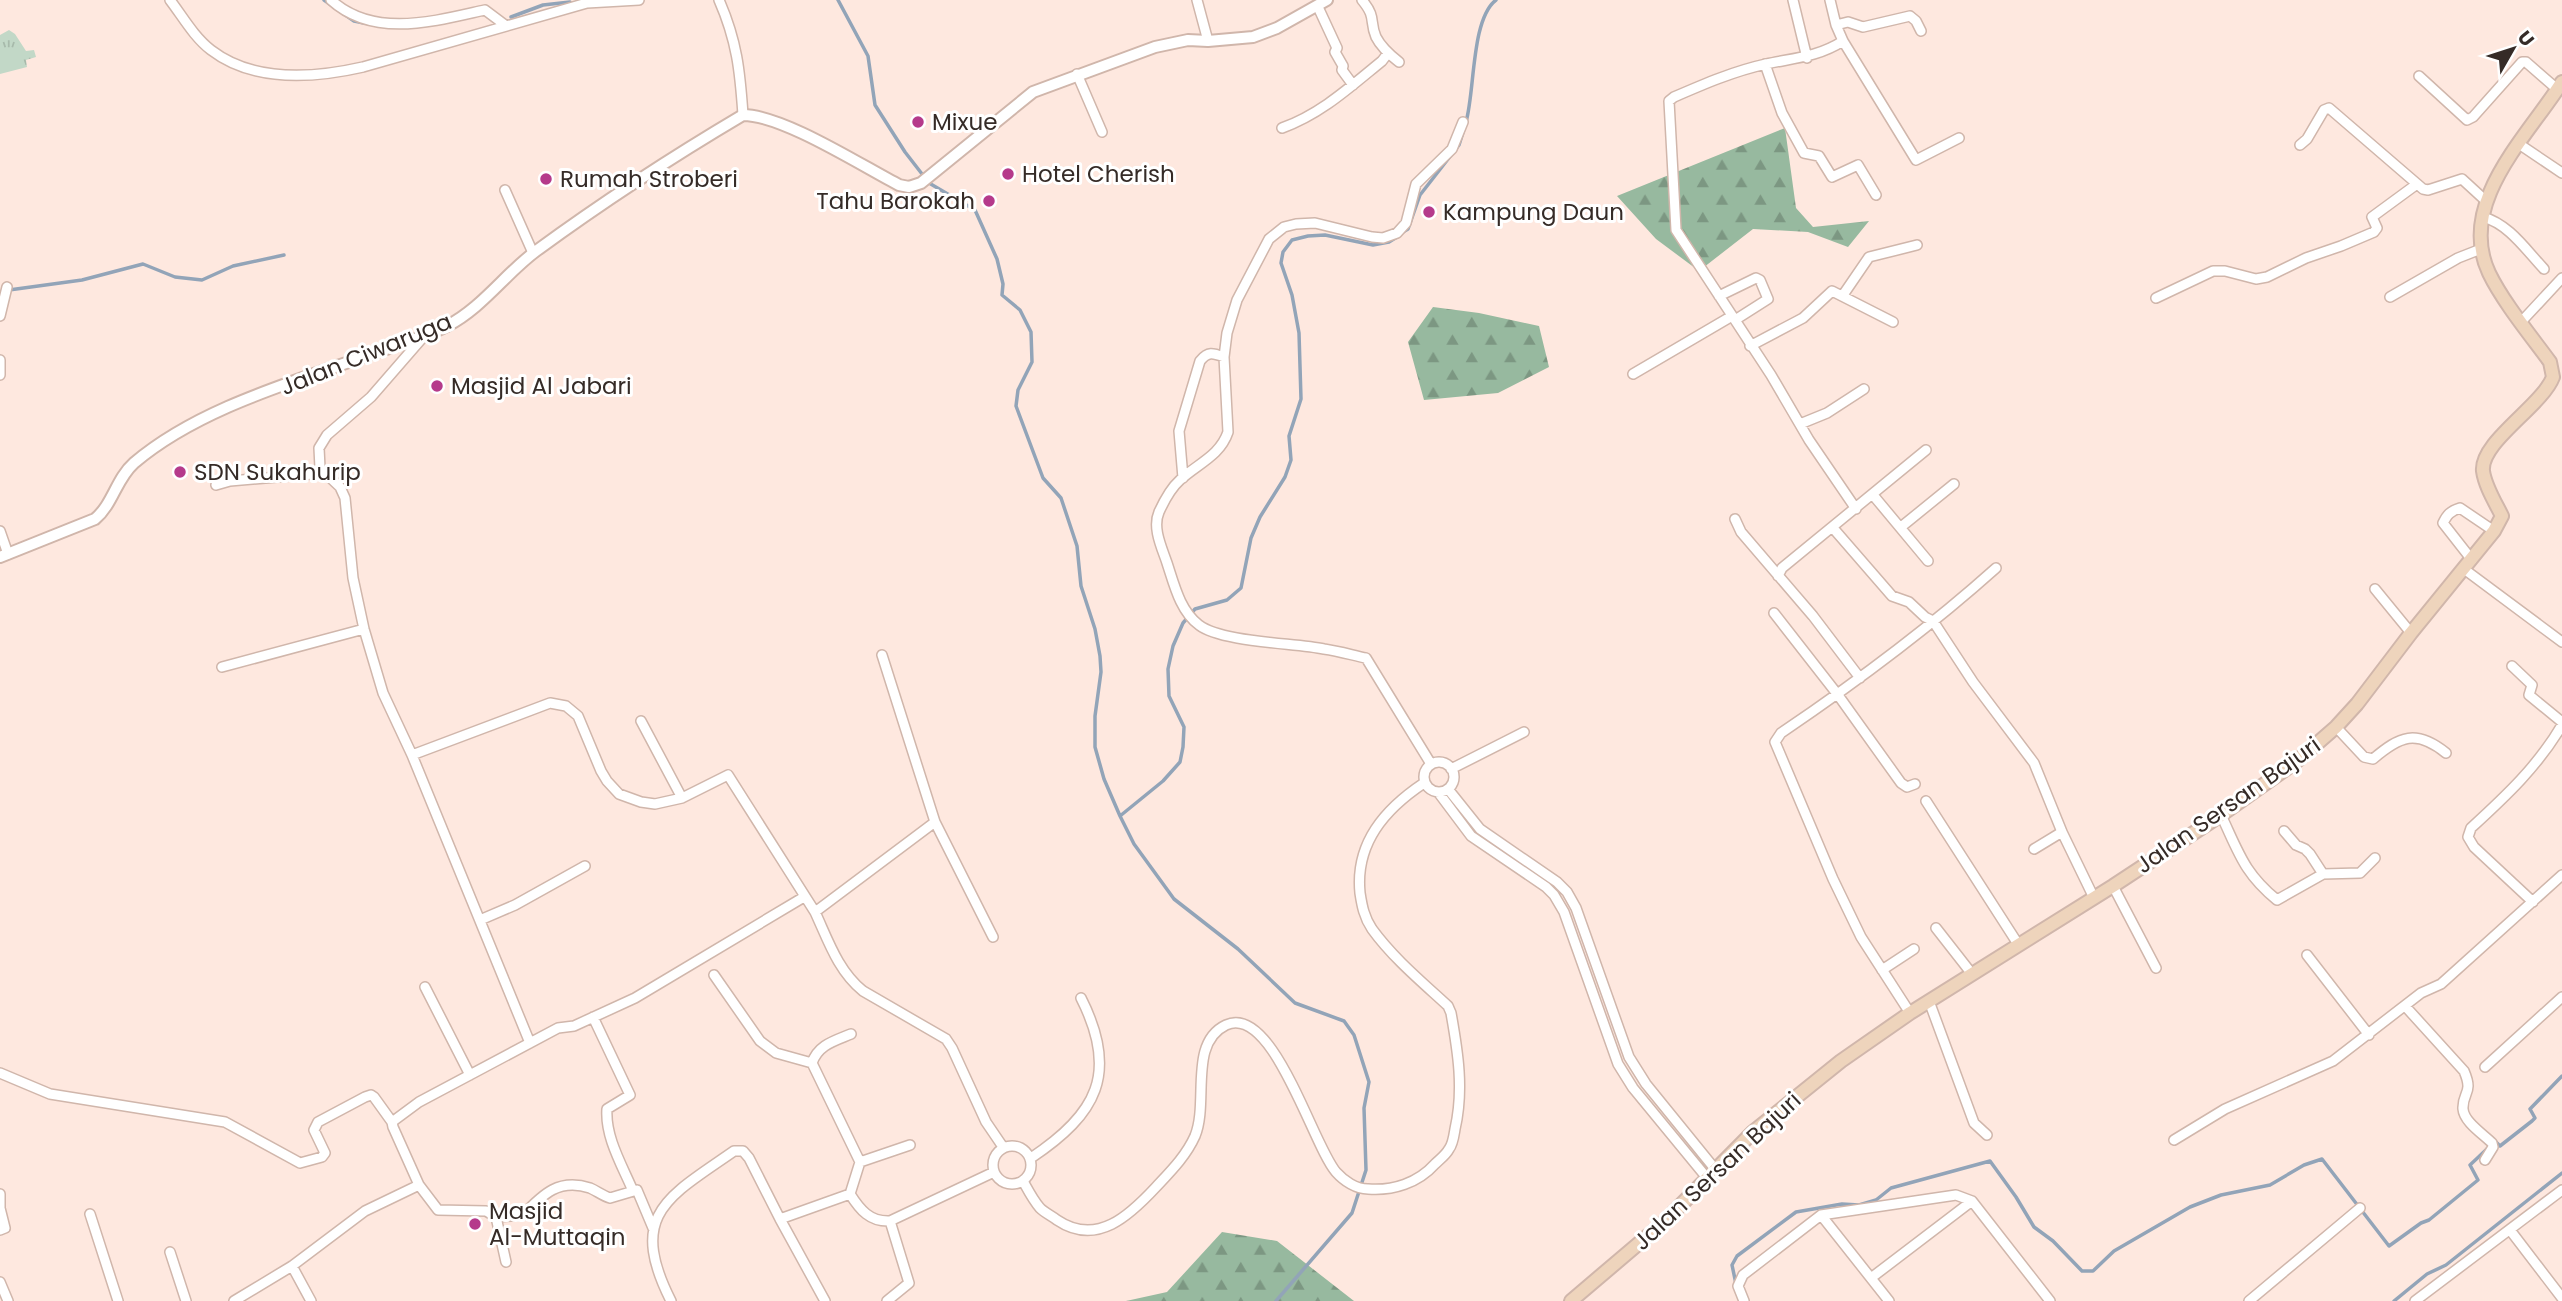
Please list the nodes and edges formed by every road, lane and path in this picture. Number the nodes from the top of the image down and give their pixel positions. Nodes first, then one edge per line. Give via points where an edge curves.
1 (170, 0) edge
2 (331, 0) edge
3 (639, 0) edge
4 (719, 0) edge
5 (1197, 0) edge
6 (1362, 0) edge
7 (1793, 0) edge
8 (1830, 0) edge
9 (585, 2) edge
10 (1322, 3) edge
11 (505, 24) junction
12 (1836, 24) junction
13 (1921, 31) dead end
14 (1208, 41) junction
15 (1843, 41) junction
16 (1388, 53) junction
17 (1807, 58) junction
18 (1399, 62) dead end
19 (1765, 64) junction
20 (1077, 75) junction
21 (2419, 76) dead end
22 (1353, 85) junction
23 (2560, 85) edge
24 (743, 115) junction
25 (1463, 122) dead end
26 (1282, 128) dead end
27 (1102, 132) dead end
28 (1959, 138) dead end
29 (2519, 144) junction
30 (2300, 145) dead end
31 (2562, 173) edge
32 (2417, 184) junction
33 (505, 190) dead end
34 (1877, 195) dead end
35 (2486, 201) junction
36 (2483, 216) junction
37 (1917, 245) dead end
38 (2482, 249) junction
39 (533, 253) junction
40 (2544, 269) dead end
41 (2562, 278) edge
42 (7, 287) dead end
43 (1843, 295) junction
44 (1719, 296) junction
45 (2390, 297) dead end
46 (2156, 298) dead end
47 (0, 316) edge
48 (1733, 318) junction
49 (1893, 322) dead end
50 (2521, 322) junction
51 (425, 335) junction
52 (1750, 346) junction
53 (1224, 357) junction
54 (0, 360) edge
55 (1633, 374) dead end
56 (0, 375) edge
57 (1864, 389) dead end
58 (1800, 424) junction
59 (1926, 450) dead end
60 (324, 473) junction
61 (1183, 478) junction
62 (1954, 484) dead end
63 (216, 485) dead end
64 (1873, 495) junction
65 (1856, 509) junction
66 (1735, 519) dead end
67 (1901, 527) junction
68 (1833, 528) junction
69 (0, 531) edge
70 (2494, 531) junction
71 (4, 556) edge
72 (1928, 561) dead end
73 (2468, 565) junction
74 (1996, 568) dead end
75 (1778, 576) junction
76 (2375, 589) dead end
77 (1773, 613) dead end
78 (1933, 621) junction
79 (365, 629) junction
80 (2411, 633) junction
81 (2562, 642) edge
82 (882, 655) dead end
83 (2512, 666) dead end
84 (222, 667) dead end
85 (1860, 678) junction
86 (1838, 695) junction
87 (641, 721) dead end
88 (2562, 723) edge
89 (2336, 727) junction
90 (1524, 732) dead end
91 (2446, 753) dead end
92 (412, 755) junction
93 (1431, 764) junction
94 (1451, 769) junction
95 (1424, 783) junction
96 (1915, 784) dead end
97 (1443, 791) junction
98 (682, 798) junction
99 (1926, 801) dead end
100 (2221, 815) junction
101 (935, 822) junction
102 (2284, 831) dead end
103 (2062, 832) junction
104 (2034, 849) dead end
105 (2375, 858) dead end
106 (585, 866) dead end
107 (2323, 874) junction
108 (2562, 875) edge
109 (2113, 886) junction
110 (804, 897) junction
111 (2094, 898) junction
112 (2533, 902) junction
113 (815, 912) junction
114 (480, 920) junction
115 (1936, 928) dead end
116 (993, 937) dead end
117 (2018, 944) junction
118 (1914, 949) dead end
119 (1591, 951) junction
120 (1579, 955) junction
121 (2307, 955) dead end
122 (2156, 968) dead end
123 (1882, 970) junction
124 (1972, 974) junction
125 (714, 975) dead end
126 (425, 988) dead end
127 (2562, 997) edge
128 (1081, 998) dead end
129 (1929, 1001) junction
130 (2405, 1006) junction
131 (1910, 1013) junction
132 (593, 1017) junction
133 (851, 1034) dead end
134 (2369, 1035) junction
135 (530, 1043) junction
136 (812, 1063) junction
137 (2485, 1067) dead end
138 (0, 1073) edge
139 (470, 1075) junction
140 (392, 1122) junction
141 (1987, 1135) dead end
142 (2174, 1140) dead end
143 (910, 1145) dead end
144 (1003, 1147) junction
145 (1031, 1158) junction
146 (2485, 1160) dead end
147 (860, 1162) junction
148 (994, 1172) junction
149 (1711, 1174) junction
150 (1023, 1181) junction
151 (419, 1185) junction
152 (2562, 1190) edge
153 (633, 1191) junction
154 (0, 1194) edge
155 (850, 1194) junction
156 (1972, 1201) junction
157 (0, 1208) edge
158 (2360, 1208) dead end
159 (90, 1214) dead end
160 (1821, 1215) junction
161 (496, 1217) junction
162 (780, 1219) junction
163 (890, 1222) junction
164 (653, 1228) junction
165 (0, 1230) edge
166 (2510, 1230) junction
167 (170, 1252) dead end
168 (506, 1262) dead end
169 (292, 1266) junction
170 (1871, 1278) junction
171 (0, 1282) edge
172 (2562, 1298) edge
173 (8, 1301) edge
174 (118, 1301) edge
175 (186, 1301) edge
176 (234, 1301) edge
177 (311, 1301) edge
178 (671, 1301) edge
179 (825, 1301) edge
180 (887, 1301) edge
181 (1571, 1301) edge
182 (1744, 1301) edge
183 (1889, 1301) edge
184 (2050, 1301) edge
185 (2249, 1301) edge
186 (2415, 1301) edge

1 - 11 street via 198,38 232,63 299,76 337,73
2 - 11 street via 350,14 395,24 424,24 485,10
3 - 9 street
4 - 24 street via 738,55
5 - 14 street
6 - 16 street via 1372,14 1375,35
7 - 17 street
8 - 12 street
9 - 11 street
10 - 14 street via 1253,37
10 - 22 street via 1335,52
12 - 13 street via 1872,26 1905,16 1913,18
12 - 15 street
14 - 20 street via 1155,47
15 - 17 street
15 - 28 street via 1916,160
16 - 18 street
16 - 22 street
17 - 19 street
19 - 34 street via 1782,113 1804,153 1819,156 1830,177 1858,165
19 - 44 street via 1713,80 1669,101 1676,230
20 - 24 street via 1033,92 921,183 909,187 899,186 801,133
20 - 27 street
21 - 23 street via 2467,120 2522,62
22 - 26 street via 1325,108
23 - 29 main road
24 - 39 street, Jalan Ciwaruga via 645,173
25 - 53 street via 1452,149 1416,184 1406,223 1397,233 1372,237 1315,223 1284,228 1269,239 1237,300
29 - 31 street
29 - 35 main road
30 - 32 street via 2329,108
32 - 35 street via 2428,190 2462,179
32 - 46 street via 2372,216 2374,232 2267,276 2256,279 2213,271
33 - 39 street
35 - 36 main road
36 - 38 main road
36 - 40 street via 2508,230
37 - 43 street via 1869,257
38 - 45 street via 2458,257
38 - 50 main road via 2489,273
39 - 51 street, Jalan Ciwaruga via 480,302
41 - 50 street
42 - 47 street
43 - 49 street
43 - 52 street via 1831,291 1803,318
44 - 48 street
44 - 48 street via 1760,280 1768,299
48 - 52 street
48 - 55 street
50 - 70 main road via 2550,362 2553,377 2484,461 2485,480 2502,516
51 - 60 street via 371,397 327,435 318,460
51 - 71 street, Jalan Ciwaruga via 233,405 195,424 134,463 95,519
52 - 58 street
53 - 61 street via 1226,439
53 - 61 street via 1212,352 1200,361 1180,431
54 - 56 street
57 - 58 street
58 - 65 street
59 - 64 street
60 - 63 street
60 - 79 street via 345,498 353,578
61 - 93 street via 1157,520 1176,589 1191,618 1216,634 1366,658
62 - 67 street
64 - 65 street
64 - 67 street
65 - 68 street
66 - 75 street
67 - 72 street
68 - 75 street
68 - 78 street via 1892,596 1909,602
69 - 71 street
70 - 73 main road, Jalan Sersan Bajuri
70 - 73 street via 2460,508 2447,516 2443,523
73 - 80 main road, Jalan Sersan Bajuri
73 - 81 street
74 - 78 street
75 - 85 street
76 - 80 street
77 - 86 street
78 - 85 street
78 - 103 street via 2034,763
79 - 84 street
79 - 92 street via 383,693
80 - 89 main road, Jalan Sersan Bajuri
82 - 101 street
83 - 88 street via 2532,685 2529,695
85 - 86 street
86 - 96 street via 1901,783 1907,787
86 - 123 street via 1781,733 1776,745 1833,878
87 - 98 street
88 - 112 street via 2530,772 2471,828 2468,837
89 - 91 street via 2364,757 2373,759 2392,743 2411,738 2430,740
89 - 100 main road, Jalan Sersan Bajuri
90 - 94 street
92 - 98 street via 550,703 566,706 578,716 607,781 619,794 655,804
92 - 114 street
93 - 94 street via 1442,762
93 - 95 street via 1424,772
94 - 97 street via 1453,780
95 - 97 street via 1430,790
95 - 150 street via 1387,813 1371,833 1359,876 1362,911 1372,928 1451,1013 1460,1063 1458,1115 1451,1147 1422,1178 1390,1188 1365,1189 1349,1183 1334,1170 1260,1032 1231,1023 1215,1030 1204,1048 1195,1136 1180,1161 1137,1208 1108,1227 1082,1231 1041,1209
97 - 119 street via 1480,829 1563,887
97 - 120 street via 1471,836 1555,895
98 - 110 street via 728,775
99 - 117 street
100 - 107 street via 2247,871 2277,900
100 - 109 main road, Jalan Sersan Bajuri
101 - 113 street
101 - 116 street
102 - 107 street via 2310,854
103 - 104 street
103 - 111 street
105 - 107 street via 2360,873
106 - 114 street
108 - 112 street
109 - 111 main road, Jalan Sersan Bajuri
109 - 122 street
110 - 113 street
110 - 132 street via 678,974
111 - 117 main road, Jalan Sersan Bajuri
112 - 130 street via 2441,984
113 - 144 street via 851,982 936,1032 953,1048 986,1122
114 - 135 street
115 - 124 street
117 - 124 main road, Jalan Sersan Bajuri
118 - 123 street
119 - 120 street
119 - 149 street via 1629,1057
120 - 149 street via 1618,1064 1633,1088
121 - 134 street
123 - 131 street
124 - 129 main road, Jalan Sersan Bajuri
125 - 136 street via 760,1041 776,1053
126 - 139 street
127 - 137 street
128 - 145 street via 1097,1040 1099,1065 1093,1096 1065,1135
129 - 131 main road, Jalan Sersan Bajuri
129 - 141 street via 1974,1123
130 - 134 street
130 - 146 street via 2464,1071 2469,1091 2463,1108 2466,1118 2493,1147
131 - 149 main road, Jalan Sersan Bajuri via 1753,1132
132 - 135 street
132 - 153 street via 630,1096 607,1108 607,1114 608,1130
133 - 136 street via 823,1047
134 - 142 street via 2333,1061 2225,1109
135 - 139 street
136 - 147 street
138 - 140 street via 50,1094 225,1122 300,1163 325,1153 314,1130 318,1122 365,1097 372,1095
139 - 140 street
140 - 151 street
143 - 147 street
144 - 145 street via 1019,1147
144 - 148 street via 993,1158
145 - 150 street via 1031,1171
147 - 155 street
148 - 150 street via 1003,1182
148 - 163 street
149 - 181 main road, Jalan Sersan Bajuri via 1664,1222
151 - 161 street via 438,1210 486,1211
151 - 169 street via 365,1211
152 - 166 street
153 - 161 street via 610,1198 569,1184 544,1192 523,1214
153 - 164 street via 640,1193
154 - 157 street
155 - 162 street
155 - 163 street via 872,1219
156 - 160 street via 1949,1196
156 - 170 street
156 - 184 street
157 - 165 street via 5,1228
158 - 185 street
159 - 174 street
160 - 170 street
160 - 182 street via 1748,1270 1738,1286
161 - 168 street
162 - 164 street via 750,1158 743,1151 734,1151 668,1201
162 - 179 street
163 - 180 street via 909,1283
164 - 178 street via 652,1251
166 - 172 street
166 - 186 street
167 - 175 street
169 - 176 street
169 - 177 street
170 - 183 street
171 - 173 street

